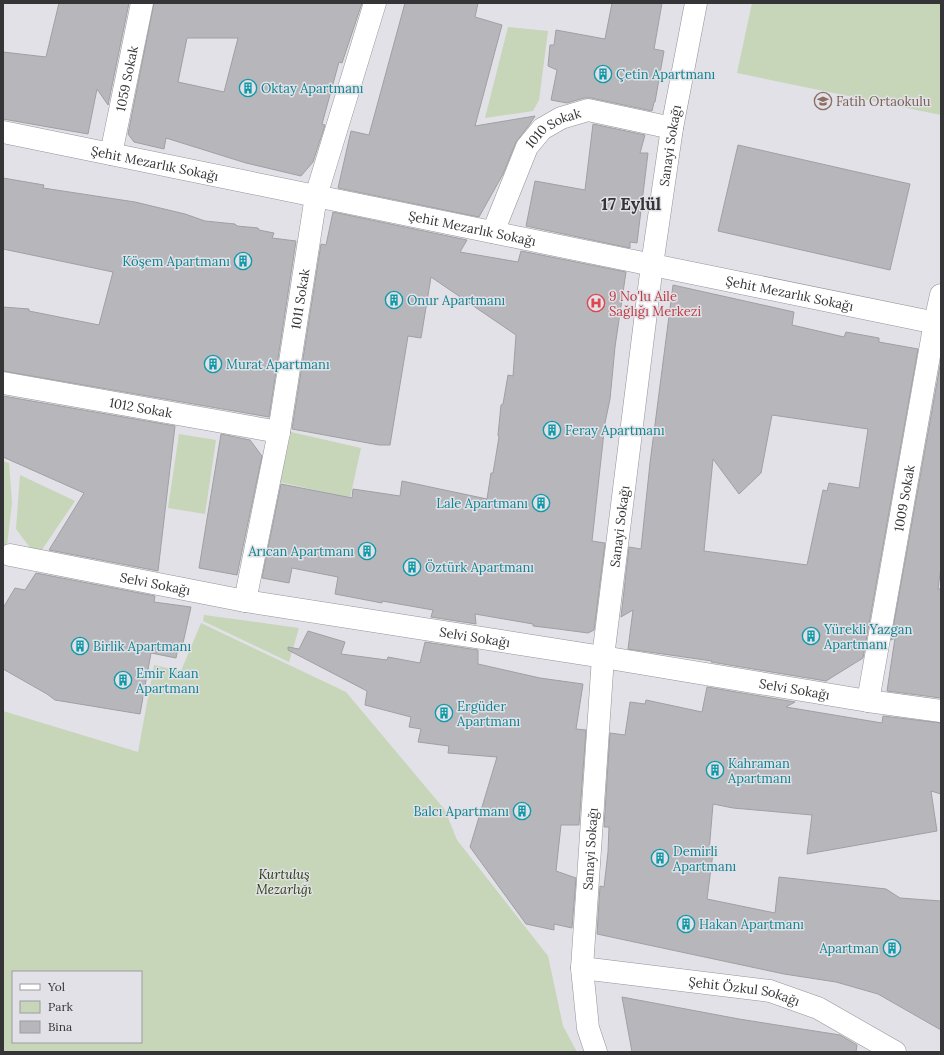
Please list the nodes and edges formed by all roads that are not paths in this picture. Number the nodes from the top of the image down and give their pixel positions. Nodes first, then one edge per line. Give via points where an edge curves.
1 (142, 3) edge
2 (375, 3) edge
3 (696, 3) edge
4 (672, 128) junction
5 (3, 132) edge
6 (111, 154) junction
7 (316, 196) junction
8 (493, 232) junction
9 (652, 265) junction
10 (941, 295) edge
11 (938, 323) edge
12 (3, 383) edge
13 (279, 432) junction
14 (10, 555) dead end
15 (245, 600) junction
16 (603, 657) junction
17 (868, 701) junction
18 (941, 711) edge
19 (582, 968) junction
20 (596, 1052) edge
21 (895, 1052) edge

1 - 6 street, 1059 Sokak
2 - 7 street, 1011 Sokak
3 - 4 street, Sanayi Sokağı
4 - 8 street, 1010 Sokak via 588,110 562,118 542,129 527,147
4 - 9 street, Sanayi Sokağı
5 - 6 street, Şehit Mezarlık Sokağı
6 - 7 street, Şehit Mezarlık Sokağı
7 - 8 street, Şehit Mezarlık Sokağı
7 - 13 street, 1011 Sokak
8 - 9 street, Şehit Mezarlık Sokağı
9 - 11 street, Şehit Mezarlık Sokağı
9 - 16 street, Sanayi Sokağı
10 - 11 street, 1009 Sokak
11 - 17 street, 1009 Sokak
12 - 13 street, 1012 Sokak
13 - 15 street, 1011 Sokak
14 - 15 street, Selvi Sokağı
15 - 16 street, Selvi Sokağı
16 - 17 street, Selvi Sokağı
16 - 19 street, Sanayi Sokağı
17 - 18 street, Selvi Sokağı
19 - 20 street, Sanayi Sokağı via 588,1028
19 - 21 street, Şehit Özkul Sokağı via 770,991 818,1008

